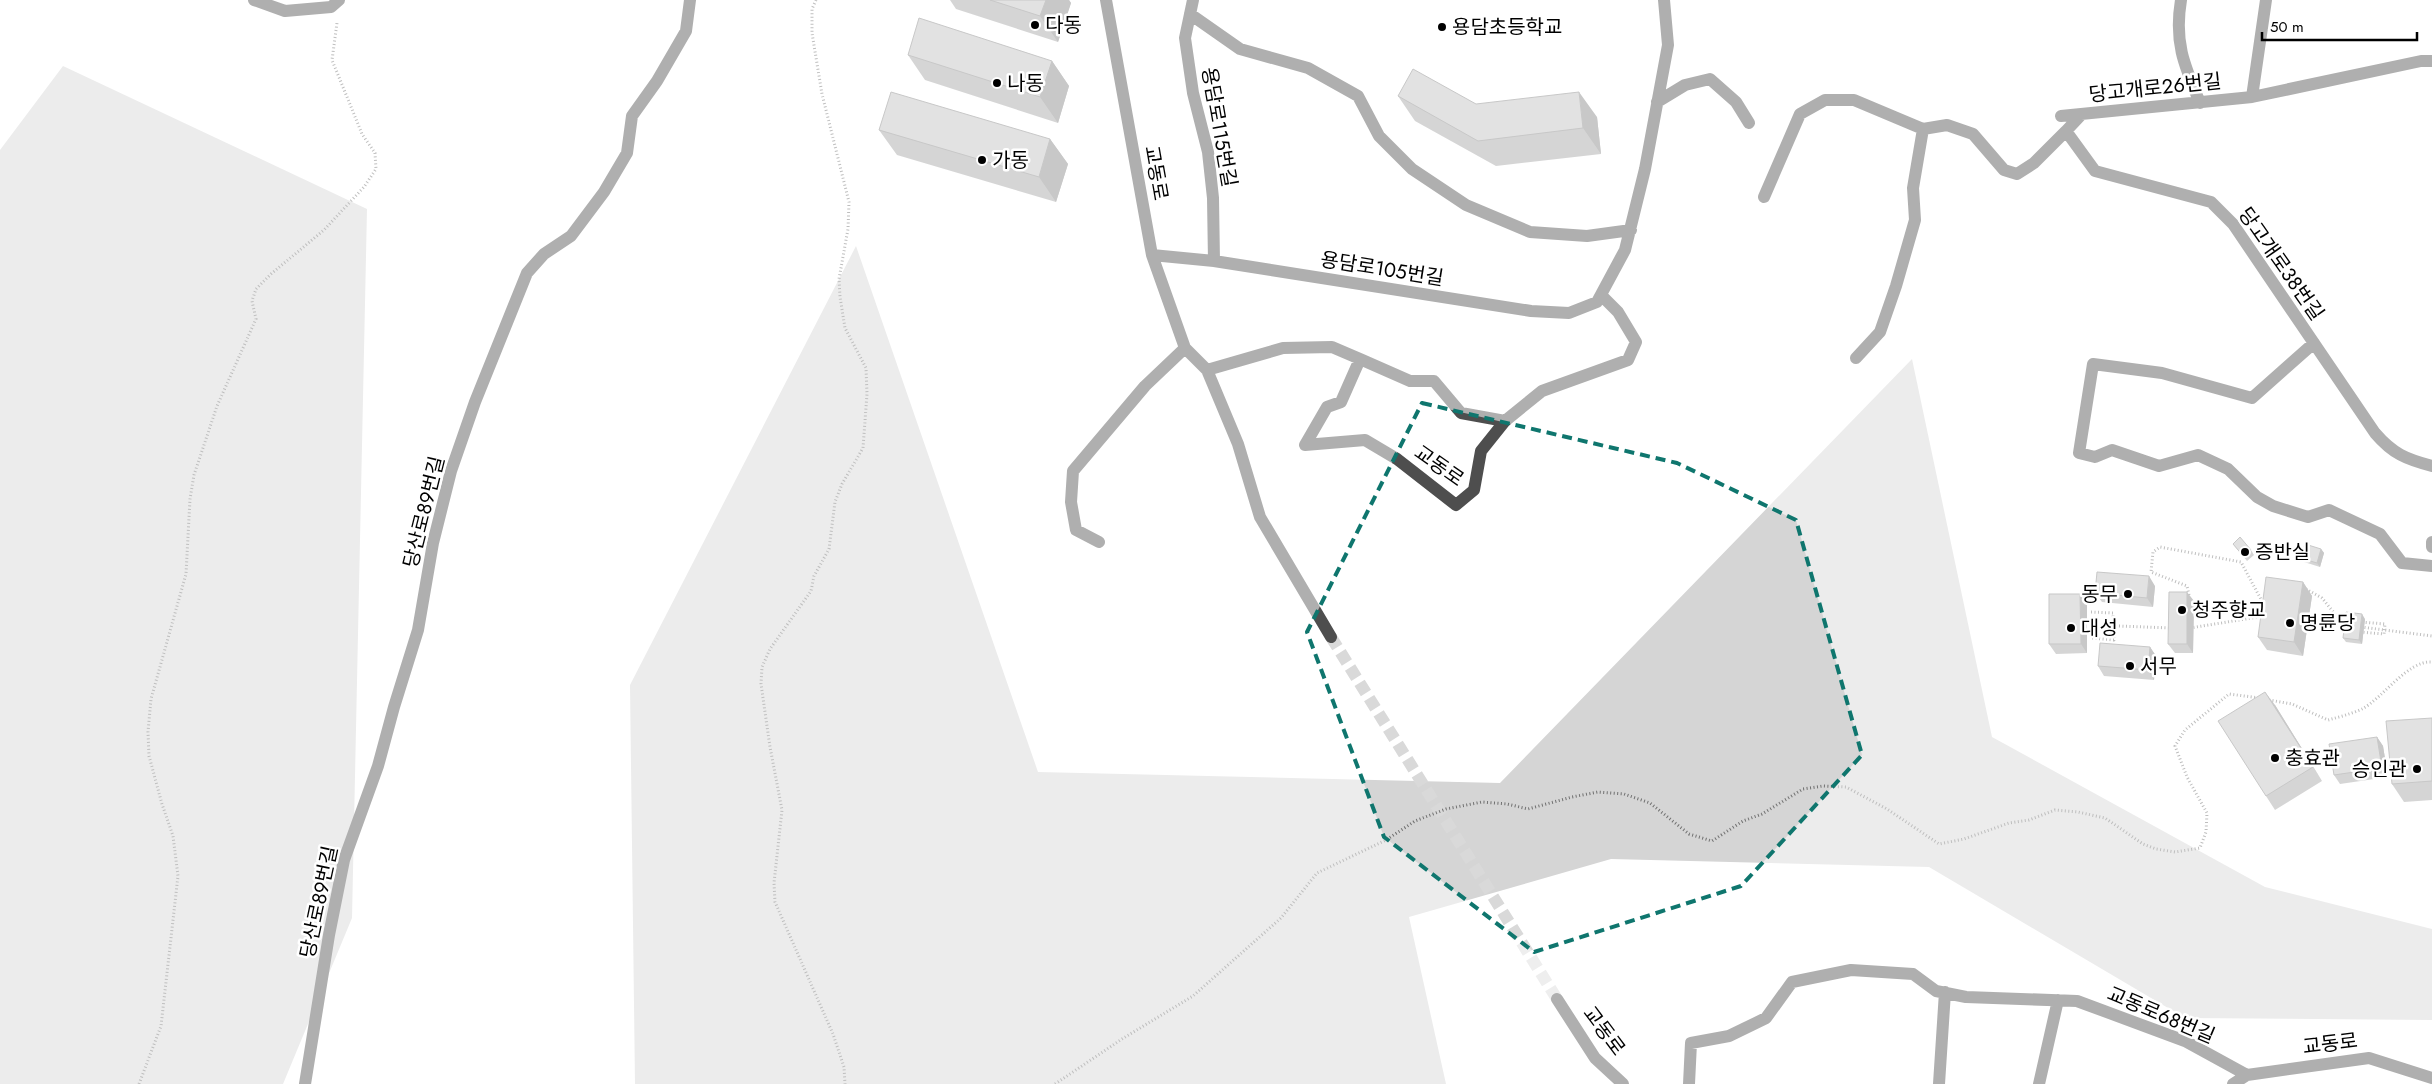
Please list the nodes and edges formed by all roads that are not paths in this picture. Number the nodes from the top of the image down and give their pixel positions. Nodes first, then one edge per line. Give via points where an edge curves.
1 (254, 0) edge
2 (339, 0) edge
3 (690, 0) edge
4 (1106, 0) edge
5 (1193, 0) edge
6 (1664, 0) edge
7 (2181, 0) edge
8 (2266, 0) edge
9 (1190, 14) junction
10 (2432, 61) edge
11 (2252, 97) junction
12 (1657, 102) junction
13 (2200, 103) junction
14 (2082, 114) junction
15 (2061, 116) dead end
16 (1749, 123) dead end
17 (1924, 129) junction
18 (2066, 131) junction
19 (1764, 197) dead end
20 (1631, 230) junction
21 (1152, 255) junction
22 (1214, 261) junction
23 (1601, 295) junction
24 (2314, 343) junction
25 (1185, 348) junction
26 (1856, 358) dead end
27 (1360, 359) junction
28 (1207, 370) junction
29 (1505, 421) junction
30 (2432, 466) edge
31 (1099, 542) dead end
32 (2432, 542) edge
33 (2432, 547) edge
34 (2432, 566) edge
35 (1331, 637) tunnel mouth
36 (1945, 992) junction
37 (1557, 998) tunnel mouth
38 (2058, 1000) junction
39 (2247, 1075) junction
40 (2432, 1078) edge
41 (305, 1084) edge
42 (1623, 1084) edge
43 (1689, 1084) edge
44 (1939, 1084) edge
45 (2039, 1084) edge
46 (2233, 1084) edge

1 - 2 street via 286,11 331,7
3 - 41 street, 당산로89번길 via 686,31 632,116 627,153 604,192 571,236 544,254 527,273 451,471 433,543 418,630 378,766 344,860
4 - 21 street, 교동로
5 - 9 street, 용담로115번길
6 - 12 street, 용담로105번길 via 1668,45
7 - 13 street via 2177,25 2184,65
8 - 11 street, 당고개로26번길
9 - 20 street via 1240,49 1308,68 1358,96 1379,136 1412,169 1466,205 1530,232 1586,236
9 - 22 street, 용담로115번길 via 1185,38 1193,93 1208,152
10 - 11 street, 당고개로26번길 via 2422,60
11 - 13 street, 당고개로26번길
12 - 16 street via 1686,85 1710,79 1736,102
12 - 20 street, 용담로105번길
13 - 14 street, 당고개로26번길
14 - 15 street, 당고개로26번길
14 - 18 street
17 - 18 street via 1947,125 1973,134 2004,170 2017,174 2034,163
17 - 19 street via 1854,100 1825,100 1800,114
17 - 26 street via 1913,188 1915,220 1896,286 1880,332
18 - 24 street, 당고개로38번길 via 2094,171 2211,202 2233,224
20 - 23 street, 용담로105번길 via 1625,250
21 - 22 street, 용담로105번길
21 - 25 street, 교동로
22 - 23 street, 용담로105번길 via 1531,311 1569,313 1596,302
23 - 29 street via 1618,312 1636,342 1628,360 1542,391
24 - 30 street, 당고개로38번길 via 2386,447 2403,458
24 - 34 street via 2252,398 2162,373 2093,364 2079,453 2095,457 2112,450 2159,466 2198,454 2228,469 2257,497 2273,506 2308,518 2329,510 2380,534 2402,563
25 - 28 street, 교동로
25 - 31 street via 1146,386 1073,471 1071,502 1076,530
27 - 28 street via 1332,347 1283,348
27 - 29 street via 1410,381 1434,381 1461,413
27 - 29 street, 교동로 via 1341,402 1328,407 1305,445 1365,440 1397,459 1456,505 1474,490 1481,451
28 - 35 street, 교동로 via 1238,444 1260,517
32 - 33 street
36 - 38 street, 교동로68번길 via 1966,997
36 - 43 street, 교동로68번길 via 1936,991 1913,974 1904,973 1851,970 1792,982 1766,1018 1729,1036 1691,1043
36 - 44 street
37 - 42 street, 교동로 via 1595,1058
38 - 39 street, 교동로68번길 via 2077,1001 2185,1041
38 - 45 street
39 - 40 street, 교동로 via 2369,1058
39 - 46 street, 교동로

